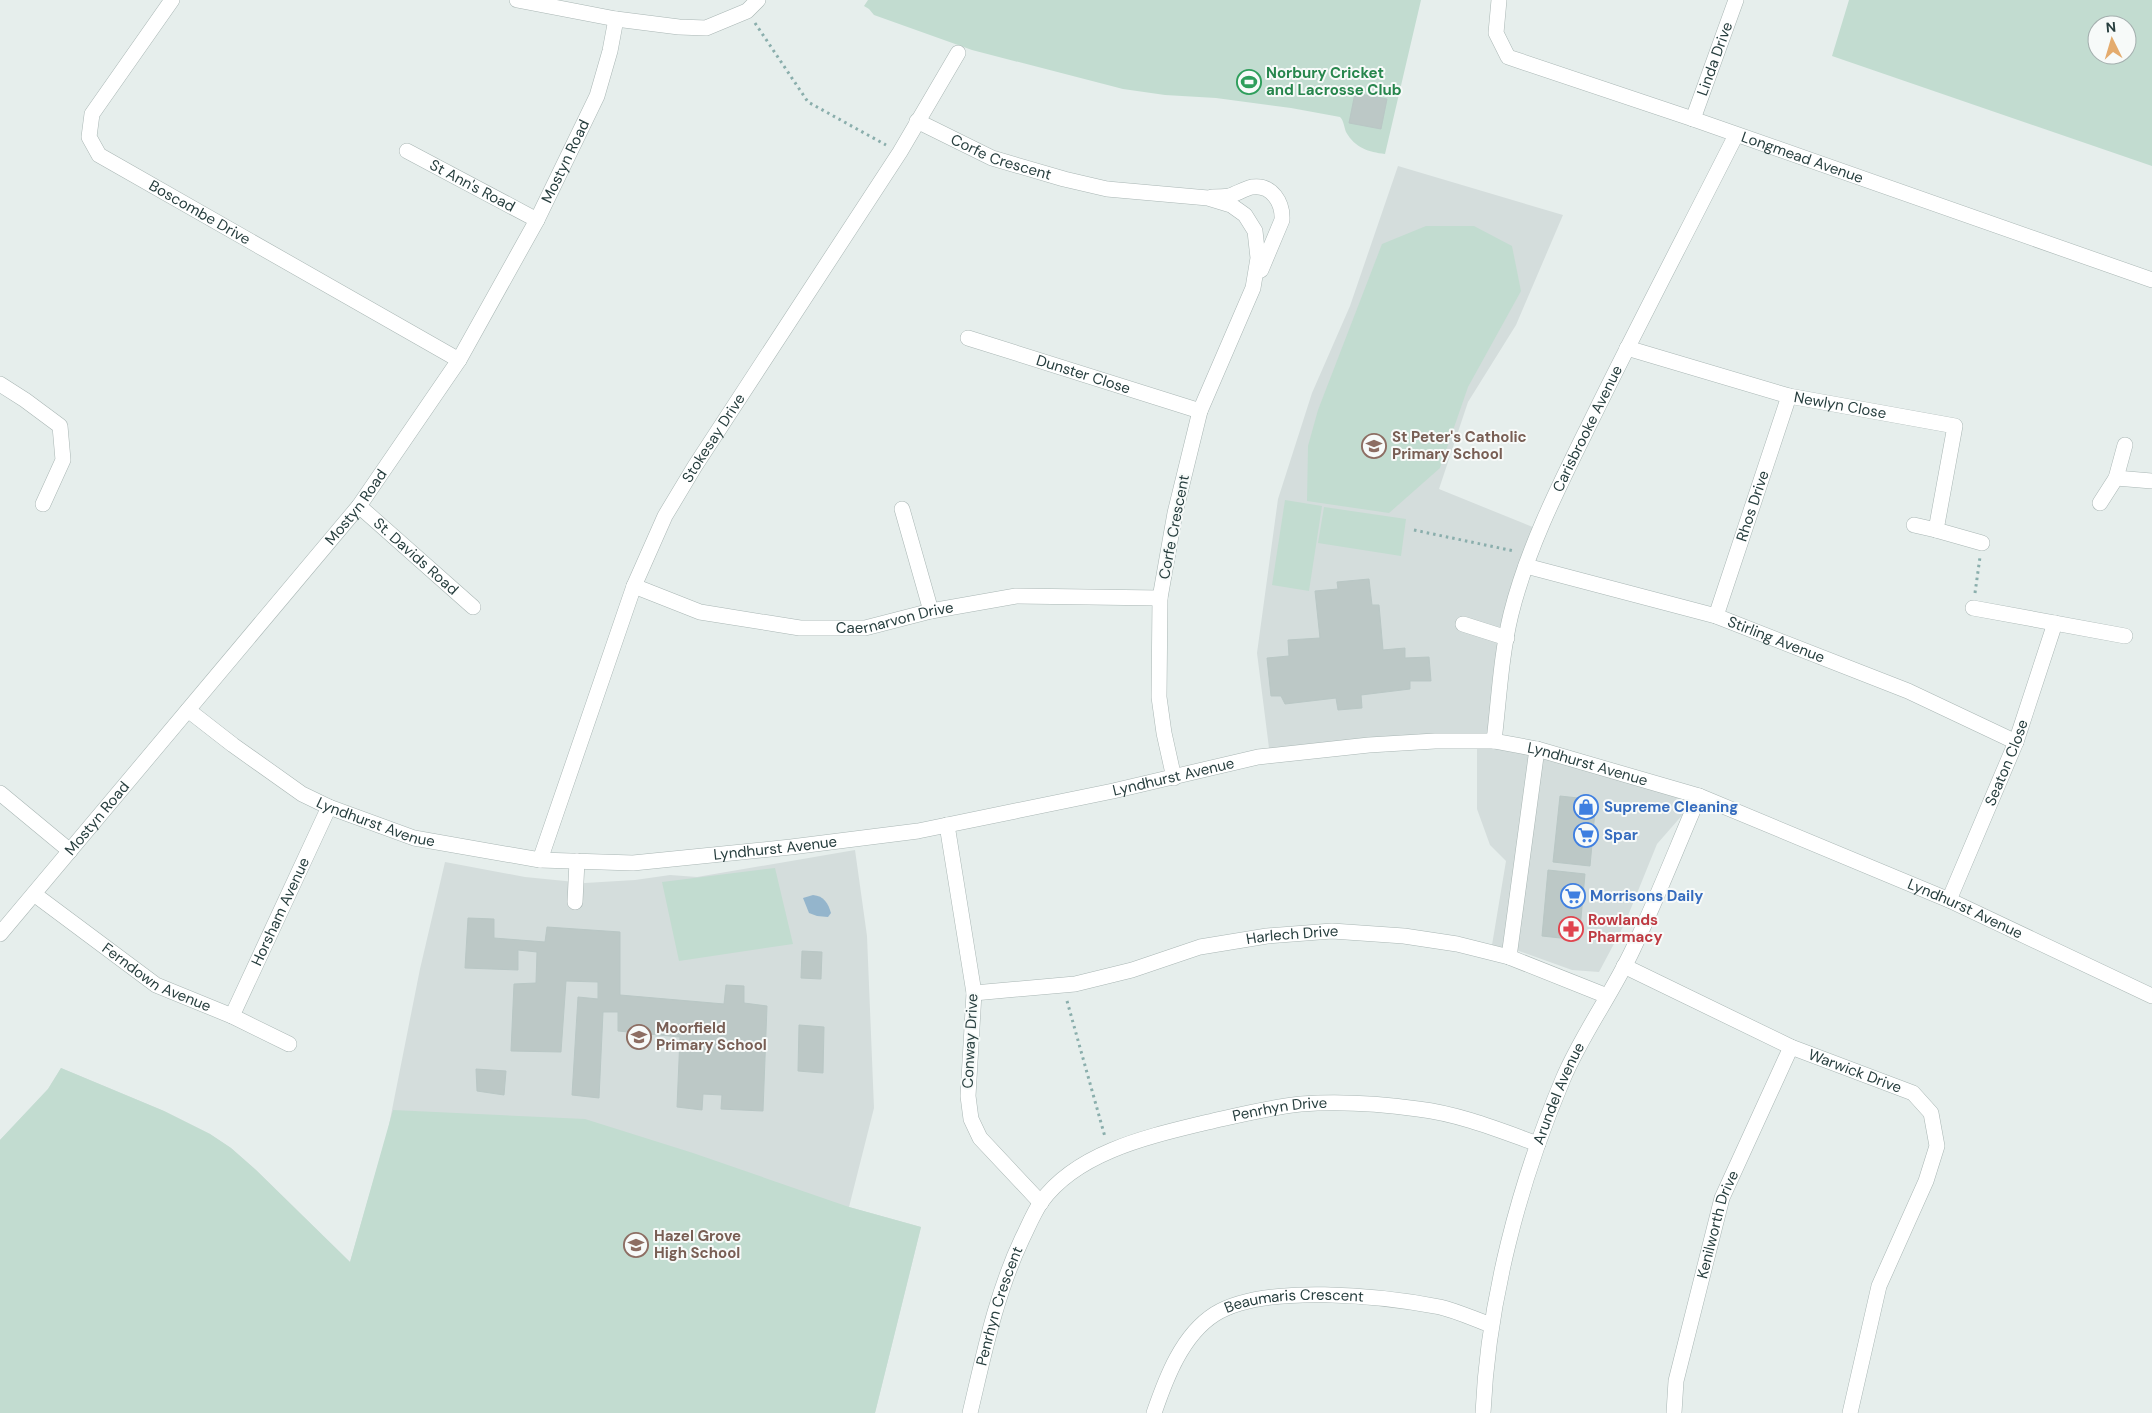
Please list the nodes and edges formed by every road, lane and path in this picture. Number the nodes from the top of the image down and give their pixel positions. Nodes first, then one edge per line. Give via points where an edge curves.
1 (172, 0) edge
2 (516, 0) edge
3 (758, 0) edge
4 (1499, 0) edge
5 (1736, 0) edge
6 (747, 11) junction
7 (616, 19) junction
8 (958, 53) dead end
9 (1693, 119) junction
10 (917, 121) junction
11 (1736, 136) junction
12 (407, 150) dead end
13 (900, 152) junction
14 (1208, 198) junction
15 (537, 220) junction
16 (2152, 280) edge
17 (1253, 288) junction
18 (968, 338) dead end
19 (1627, 348) junction
20 (458, 360) junction
21 (0, 384) edge
22 (1789, 396) junction
23 (1200, 411) junction
24 (2125, 446) dead end
25 (2116, 478) junction
26 (2152, 481) edge
27 (2100, 503) dead end
28 (44, 504) dead end
29 (359, 506) junction
30 (902, 509) dead end
31 (1914, 525) dead end
32 (1414, 530) dead end
33 (1936, 530) junction
34 (1982, 542) joint
35 (1528, 560) junction
36 (634, 586) junction
37 (1160, 598) junction
38 (473, 607) dead end
39 (1973, 608) joint
40 (931, 612) junction
41 (1716, 616) junction
42 (2054, 623) junction
43 (1463, 624) dead end
44 (2125, 636) dead end
45 (1507, 638) junction
46 (188, 710) junction
47 (1494, 742) junction
48 (2016, 742) junction
49 (1537, 749) junction
50 (1174, 778) junction
51 (0, 793) edge
52 (1699, 796) junction
53 (329, 806) junction
54 (947, 825) junction
55 (70, 851) junction
56 (540, 860) junction
57 (577, 861) junction
58 (34, 894) junction
59 (1949, 900) junction
60 (576, 902) dead end
61 (0, 934) edge
62 (1509, 956) junction
63 (1624, 966) junction
64 (1062, 985) junction
65 (974, 993) junction
66 (1607, 996) junction
67 (2152, 996) edge
68 (232, 1016) junction
69 (289, 1044) dead end
70 (1791, 1047) junction
71 (1538, 1144) junction
72 (1110, 1152) junction
73 (1041, 1203) junction
74 (1491, 1324) junction
75 (970, 1413) edge
76 (1154, 1413) edge
77 (1483, 1413) edge
78 (1674, 1413) edge
79 (1850, 1413) edge

1 - 20 street, Boscombe Drive via 92,114 89,137 99,155
2 - 7 street
3 - 6 street
4 - 9 street, Longmead Avenue via 1496,33 1508,57
5 - 9 street, Linda Drive
6 - 7 street via 706,28
6 - 13 path via 808,102
7 - 15 street, Mostyn Road via 597,96
8 - 10 street, Stokesay Drive
9 - 11 street, Longmead Avenue
10 - 13 street, Stokesay Drive
10 - 14 street, Corfe Crescent via 992,158 1064,179 1107,189
11 - 16 street, Longmead Avenue
11 - 19 street, Carisbrooke Avenue
12 - 15 street, St Ann's Road
13 - 36 street, Stokesay Drive via 690,474 665,516
14 - 17 street, Corfe Crescent via 1231,205 1245,215 1255,231 1258,258
14 - 17 street, Corfe Crescent via 1229,196 1253,187 1268,190 1278,198 1282,220
15 - 20 street, Mostyn Road
17 - 23 street, Corfe Crescent
18 - 23 street, Dunster Close
19 - 22 street, Newlyn Close
19 - 35 street, Carisbrooke Avenue via 1556,494
20 - 29 street, Mostyn Road
21 - 28 street via 60,426 63,460
22 - 33 street, Newlyn Close via 1954,426
22 - 41 street, Rhos Drive
23 - 37 street, Corfe Crescent via 1175,514
24 - 25 street
25 - 26 street
25 - 27 street
29 - 38 street, St. Davids Road
29 - 46 street, Mostyn Road
30 - 40 street
31 - 33 street
32 - 35 path
33 - 34 street
34 - 39 path
35 - 41 street, Stirling Avenue
35 - 45 street, Carisbrooke Avenue
36 - 40 street, Caernarvon Drive via 700,612 800,628 865,628
36 - 56 street, Stokesay Drive
37 - 40 street, Caernarvon Drive via 1016,596
37 - 50 street, Corfe Crescent via 1159,697
39 - 42 street
41 - 48 street, Stirling Avenue via 1908,690
42 - 44 street
42 - 48 street, Seaton Close
43 - 45 street
45 - 47 street, Carisbrooke Avenue
46 - 53 street, Lyndhurst Avenue via 302,794
46 - 55 street, Mostyn Road
47 - 49 street, Lyndhurst Avenue
47 - 50 street, Lyndhurst Avenue via 1435,741 1316,749 1258,757
48 - 59 street, Seaton Close
49 - 52 street, Lyndhurst Avenue
49 - 62 street
50 - 54 street, Lyndhurst Avenue
51 - 55 street
52 - 59 street, Lyndhurst Avenue
52 - 63 street, Arundel Avenue
53 - 56 street, Lyndhurst Avenue via 414,838
53 - 68 street, Horsham Avenue
54 - 57 street, Lyndhurst Avenue via 791,847 633,863
54 - 65 street, Conway Drive
55 - 58 street, Mostyn Road
56 - 57 street, Lyndhurst Avenue
57 - 60 street
58 - 61 street, Mostyn Road
58 - 68 street, Ferndown Avenue via 156,985
59 - 67 street, Lyndhurst Avenue
62 - 64 street, Harlech Drive via 1404,936 1332,931 1267,936 1200,947 1132,970
62 - 66 street, Harlech Drive
63 - 66 street, Arundel Avenue
63 - 70 street, Warwick Drive
64 - 65 street, Harlech Drive
64 - 72 path
65 - 73 street, Conway Drive via 968,1096 972,1119 980,1138
66 - 71 street, Arundel Avenue via 1563,1078
68 - 69 street, Ferndown Avenue
70 - 78 street, Kenilworth Drive via 1722,1198 1676,1381
70 - 79 street, Warwick Drive via 1913,1092 1931,1113 1937,1146 1926,1181 1879,1286
71 - 72 street, Penrhyn Drive via 1467,1119 1419,1109 1302,1104 1254,1111 1143,1138
71 - 74 street, Arundel Avenue via 1512,1230
72 - 73 street, Penrhyn Drive via 1063,1178
73 - 75 street, Penrhyn Crescent via 1011,1262
74 - 76 street, Beaumaris Crescent via 1442,1308 1392,1300 1291,1295 1250,1301 1216,1314 1193,1333 1166,1379
74 - 77 street, Arundel Avenue

